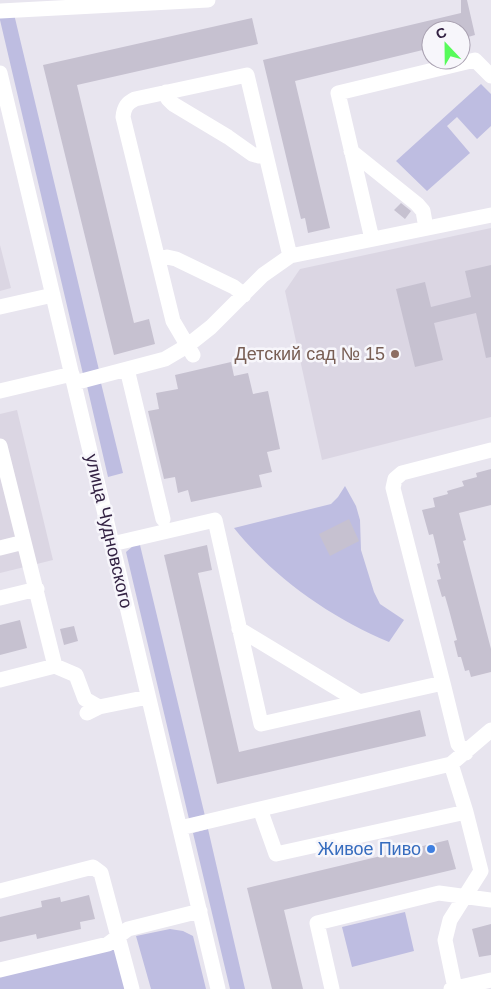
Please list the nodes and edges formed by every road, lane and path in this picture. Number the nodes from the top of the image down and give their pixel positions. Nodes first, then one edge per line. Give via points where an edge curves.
1 (208, 0) edge
2 (0, 12) edge
3 (0, 73) edge
4 (491, 76) edge
5 (166, 92) junction
6 (351, 151) junction
7 (266, 155) junction
8 (491, 215) edge
9 (426, 228) junction
10 (372, 239) junction
11 (290, 256) junction
12 (158, 259) junction
13 (53, 294) junction
14 (244, 295) junction
15 (0, 307) edge
16 (190, 350) junction
17 (127, 370) junction
18 (73, 379) junction
19 (0, 391) edge
20 (0, 446) edge
21 (491, 450) edge
22 (163, 519) dead end
23 (24, 542) junction
24 (112, 544) junction
25 (0, 548) edge
26 (37, 589) junction
27 (0, 598) edge
28 (239, 629) junction
29 (55, 666) junction
30 (0, 680) edge
31 (443, 683) junction
32 (148, 697) junction
33 (358, 702) junction
34 (491, 730) edge
35 (466, 753) junction
36 (451, 764) junction
37 (260, 809) junction
38 (466, 812) junction
39 (180, 828) junction
40 (486, 870) edge
41 (0, 891) edge
42 (464, 897) junction
43 (491, 900) edge
44 (200, 911) junction
45 (118, 936) junction
46 (0, 970) edge
47 (491, 980) edge
48 (132, 989) edge
49 (218, 989) edge
50 (332, 989) edge
51 (453, 989) edge

1 - 2 street
3 - 13 street, улица Чудновского
4 - 6 street via 475,60 338,93
5 - 7 street via 172,104 252,154
5 - 7 street via 247,75
5 - 12 street via 128,103 123,117
6 - 9 street via 417,204 423,211
6 - 10 street
7 - 11 street
8 - 9 street
9 - 10 street
10 - 11 street
11 - 14 street via 263,275
12 - 14 street via 176,259
12 - 16 street via 173,321
13 - 15 street
13 - 18 street, улица Чудновского
14 - 16 street
16 - 17 street
17 - 18 street
17 - 22 street
18 - 19 street
18 - 24 street, улица Чудновского
20 - 23 street
21 - 31 street via 402,474 395,479 393,488
23 - 25 street
23 - 26 street
24 - 28 street via 219,518
24 - 32 street, улица Чудновского
26 - 27 street
26 - 29 street
28 - 33 street
28 - 33 street via 262,724
29 - 30 street
29 - 32 street via 76,674 85,699 93,710
31 - 33 street
31 - 35 street via 458,744
32 - 39 street, улица Чудновского
34 - 35 street
35 - 36 street
36 - 37 street
36 - 38 street
37 - 38 street via 276,854
37 - 39 street
38 - 40 street
39 - 44 street, улица Чудновского
40 - 42 street
41 - 45 street via 92,867 101,873
42 - 43 street
42 - 50 street via 439,893 317,924
42 - 51 street via 450,920 445,940
44 - 45 street via 128,929
44 - 49 street, улица Чудновского
45 - 46 street via 108,944
45 - 48 street
47 - 51 street

